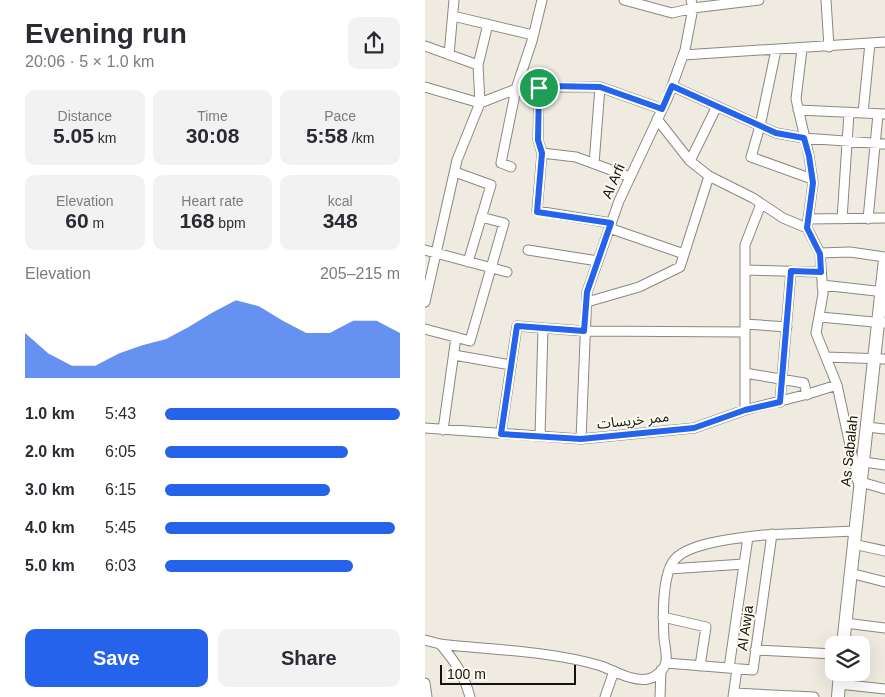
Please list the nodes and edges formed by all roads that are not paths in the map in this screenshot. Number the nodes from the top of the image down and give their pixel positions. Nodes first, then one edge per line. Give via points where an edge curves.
1 (454, 0) edge
2 (542, 0) edge
3 (624, 0) edge
4 (759, 0) edge
5 (826, 0) edge
6 (692, 4) edge
7 (453, 16) junction
8 (488, 24) junction
9 (533, 35) junction
10 (885, 42) edge
11 (870, 43) junction
12 (425, 46) edge
13 (829, 46) junction
14 (802, 49) junction
15 (777, 50) junction
16 (449, 55) junction
17 (683, 55) junction
18 (478, 65) junction
19 (672, 86) junction
20 (425, 87) edge
21 (600, 87) junction
22 (539, 88) junction
23 (516, 89) junction
24 (480, 104) junction
25 (717, 106) junction
26 (662, 109) junction
27 (798, 110) junction
28 (849, 113) junction
29 (863, 113) junction
30 (882, 114) edge
31 (657, 119) junction
32 (760, 126) junction
33 (804, 138) junction
34 (847, 141) junction
35 (875, 143) junction
36 (885, 144) edge
37 (542, 153) junction
38 (690, 161) junction
39 (594, 164) junction
40 (511, 167) dead end
41 (455, 172) junction
42 (709, 176) junction
43 (630, 177) junction
44 (812, 179) junction
45 (761, 204) junction
46 (481, 217) junction
47 (867, 218) junction
48 (885, 218) edge
49 (842, 219) junction
50 (808, 223) junction
51 (610, 225) junction
52 (425, 250) edge
53 (527, 250) dead end
54 (436, 254) junction
55 (685, 254) junction
56 (820, 254) junction
57 (885, 258) edge
58 (598, 261) junction
59 (468, 262) junction
60 (492, 268) junction
61 (745, 270) junction
62 (791, 271) junction
63 (507, 272) dead end
64 (821, 272) junction
65 (822, 284) junction
66 (883, 292) edge
67 (425, 302) edge
68 (587, 302) junction
69 (820, 317) junction
70 (881, 322) edge
71 (787, 327) junction
72 (543, 328) junction
73 (745, 328) junction
74 (425, 329) edge
75 (584, 331) junction
76 (456, 337) junction
77 (454, 355) junction
78 (826, 356) junction
79 (879, 358) edge
80 (511, 365) junction
81 (745, 373) junction
82 (782, 379) junction
83 (837, 385) junction
84 (807, 395) junction
85 (780, 402) junction
86 (745, 410) junction
87 (867, 426) junction
88 (425, 428) edge
89 (885, 429) edge
90 (443, 430) junction
91 (501, 434) junction
92 (540, 436) junction
93 (581, 439) junction
94 (864, 462) junction
95 (885, 465) edge
96 (861, 487) junction
97 (885, 489) edge
98 (855, 531) junction
99 (772, 534) junction
100 (748, 537) junction
101 (853, 544) junction
102 (885, 551) edge
103 (744, 564) junction
104 (669, 569) junction
105 (850, 573) junction
106 (885, 582) edge
107 (663, 617) junction
108 (845, 623) junction
109 (885, 628) edge
110 (844, 636) edge
111 (425, 640) edge
112 (440, 644) junction
113 (755, 650) junction
114 (825, 654) edge
115 (664, 666) junction
116 (700, 666) junction
117 (733, 669) junction
118 (614, 671) junction
119 (425, 683) edge
120 (839, 685) edge
121 (885, 689) edge
122 (733, 695) edge
123 (779, 696) edge
124 (427, 697) edge
125 (470, 697) edge
126 (605, 697) edge
127 (660, 697) edge
128 (814, 697) edge

1 - 7 street
2 - 9 street
3 - 6 street via 672,13
4 - 6 street
5 - 13 street
6 - 17 street, Al Arfi
7 - 8 street
7 - 16 street
8 - 9 street
8 - 18 street
9 - 23 street
10 - 11 street
11 - 13 street
11 - 29 street
12 - 16 street
13 - 14 street
14 - 15 street
14 - 27 street via 795,98
15 - 17 street
15 - 32 street
16 - 18 street
17 - 19 street, Al Arfi
18 - 24 street
19 - 25 street
19 - 26 street, Al Arfi
20 - 24 street
21 - 22 street
21 - 26 street
21 - 39 street
22 - 23 street
22 - 37 street via 538,140
23 - 24 street
23 - 40 street via 501,164
24 - 41 street
25 - 32 street
25 - 38 street
26 - 31 street, Al Arfi
27 - 28 street
27 - 33 street
28 - 29 street
28 - 34 street
29 - 30 street
30 - 35 street
31 - 38 street
31 - 43 street, Al Arfi
32 - 33 street via 776,133
32 - 44 street via 751,157
33 - 34 street
33 - 44 street
34 - 35 street
34 - 49 street
35 - 36 street
35 - 47 street
37 - 39 street via 576,157
37 - 51 street via 537,212
38 - 42 street
39 - 43 street
41 - 46 street via 491,185
41 - 54 street
42 - 45 street
42 - 55 street
43 - 51 street, Al Arfi
44 - 50 street
45 - 50 street via 783,218
45 - 61 street via 745,245
46 - 59 street
46 - 60 street via 504,223
47 - 48 street
47 - 49 street
49 - 50 street
50 - 56 street
51 - 55 street
51 - 58 street, Al Arfi
52 - 54 street
53 - 58 street
54 - 59 street
54 - 67 street
55 - 68 street via 680,267 639,287
56 - 57 street via 850,252
56 - 64 street
57 - 66 main road, As Sabalah
58 - 68 street, Al Arfi via 587,292
59 - 60 street
60 - 63 street
60 - 76 street via 470,341
61 - 62 street
61 - 73 street
62 - 64 street
62 - 71 street
64 - 65 street
65 - 66 street
65 - 69 street
66 - 70 main road, As Sabalah
68 - 75 street, Al Arfi
69 - 70 street
69 - 78 street via 816,333
70 - 79 main road, As Sabalah
71 - 73 street
71 - 82 street
72 - 75 street
72 - 80 street via 517,326
72 - 92 street
73 - 75 street
73 - 81 street
74 - 76 street
75 - 93 street, Al Arfi
76 - 77 street
77 - 80 street
77 - 90 street
78 - 79 street
78 - 83 street
79 - 87 main road, As Sabalah
80 - 91 street
81 - 82 street
81 - 86 street
82 - 84 street via 804,382
82 - 85 street
83 - 84 street, ممر خريسات
83 - 96 street
84 - 85 street, ممر خريسات
85 - 86 street, ممر خريسات
86 - 93 street, ممر خريسات via 694,428
87 - 89 street
87 - 94 main road, As Sabalah
88 - 90 street, ممر خريسات
90 - 91 street, ممر خريسات
91 - 92 street, ممر خريسات
92 - 93 street, ممر خريسات
94 - 95 street
94 - 96 main road, As Sabalah
96 - 97 street
96 - 98 main road, As Sabalah
98 - 99 street
98 - 101 main road, As Sabalah
99 - 100 street
99 - 113 street, Al Awja
100 - 103 street
100 - 104 street via 693,547 676,558
101 - 102 street
101 - 105 main road, As Sabalah
103 - 104 street
103 - 117 street
104 - 107 street
105 - 106 street
105 - 108 main road, As Sabalah
107 - 115 street
107 - 116 street via 706,627
108 - 109 street
108 - 110 main road, As Sabalah
111 - 112 street
112 - 118 street via 564,657
112 - 125 street via 456,662
113 - 114 street
113 - 117 street, Al Awja via 753,670
115 - 116 street, Al Awja
115 - 118 street via 658,675 647,679
115 - 127 street
116 - 117 street, Al Awja
117 - 122 street
118 - 126 street
119 - 124 street
120 - 121 street
122 - 123 street
123 - 128 street

